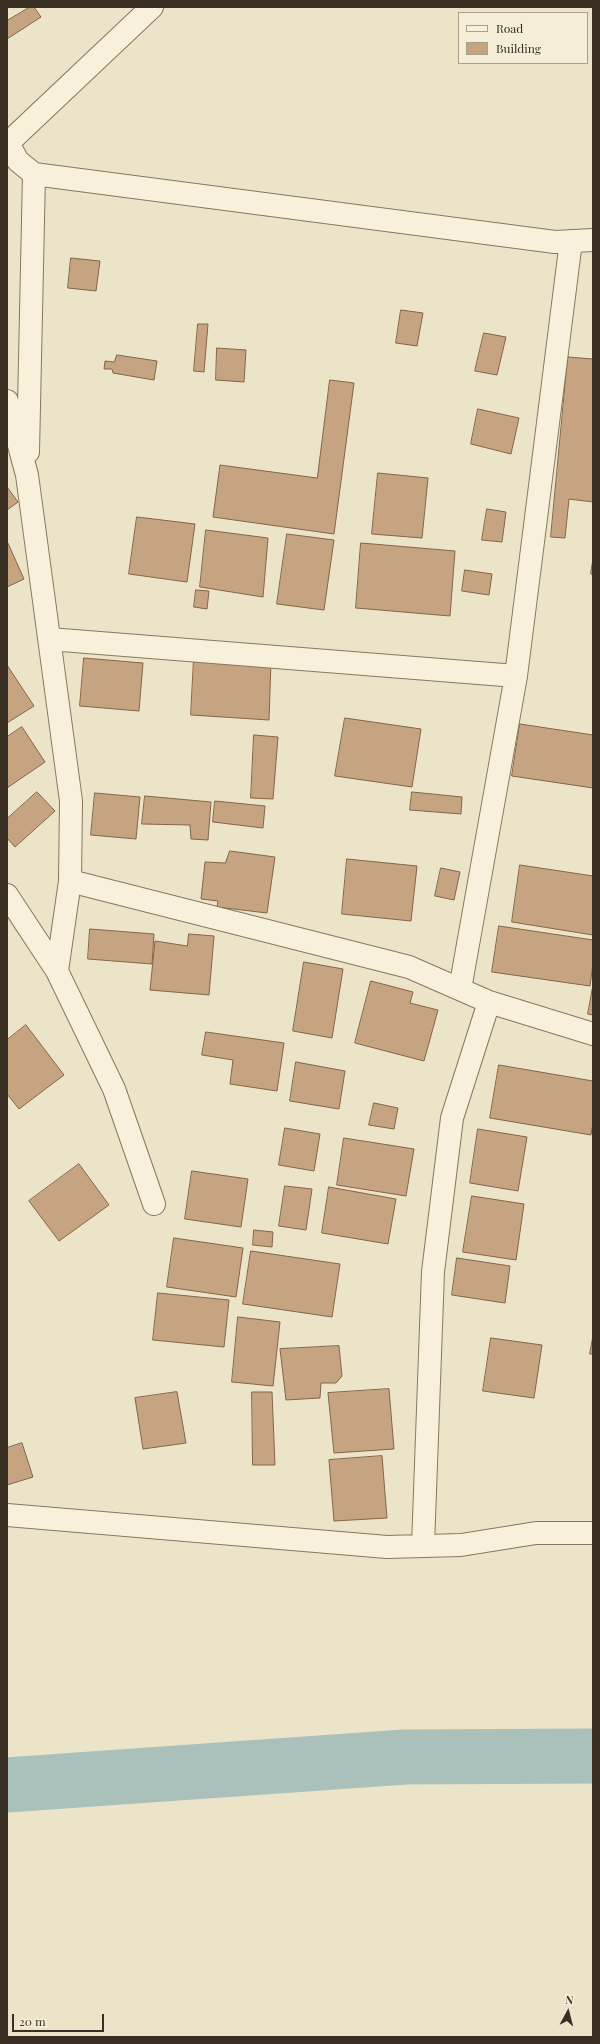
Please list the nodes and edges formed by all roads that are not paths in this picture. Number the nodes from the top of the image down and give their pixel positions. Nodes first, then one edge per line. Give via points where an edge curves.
1 (152, 7) edge
2 (8, 144) edge
3 (34, 174) junction
4 (593, 240) edge
5 (571, 241) junction
6 (7, 401) edge
7 (27, 475) junction
8 (49, 639) junction
9 (516, 676) junction
10 (70, 881) junction
11 (7, 895) edge
12 (57, 971) junction
13 (460, 989) junction
14 (490, 1002) junction
15 (593, 1034) edge
16 (154, 1204) dead end
17 (7, 1515) edge
18 (593, 1533) edge
19 (423, 1546) junction

1 - 2 street
2 - 3 street via 18,161
3 - 5 street via 555,242
3 - 7 street
4 - 5 street
5 - 9 street
6 - 7 street
7 - 8 street
8 - 9 street
8 - 10 street via 72,801
9 - 13 street
10 - 12 street
10 - 13 street via 409,967
11 - 12 street
12 - 16 street via 114,1089
13 - 14 street
14 - 15 street
14 - 19 street via 452,1118 433,1272
17 - 19 street via 387,1547
18 - 19 street via 536,1533 461,1545

